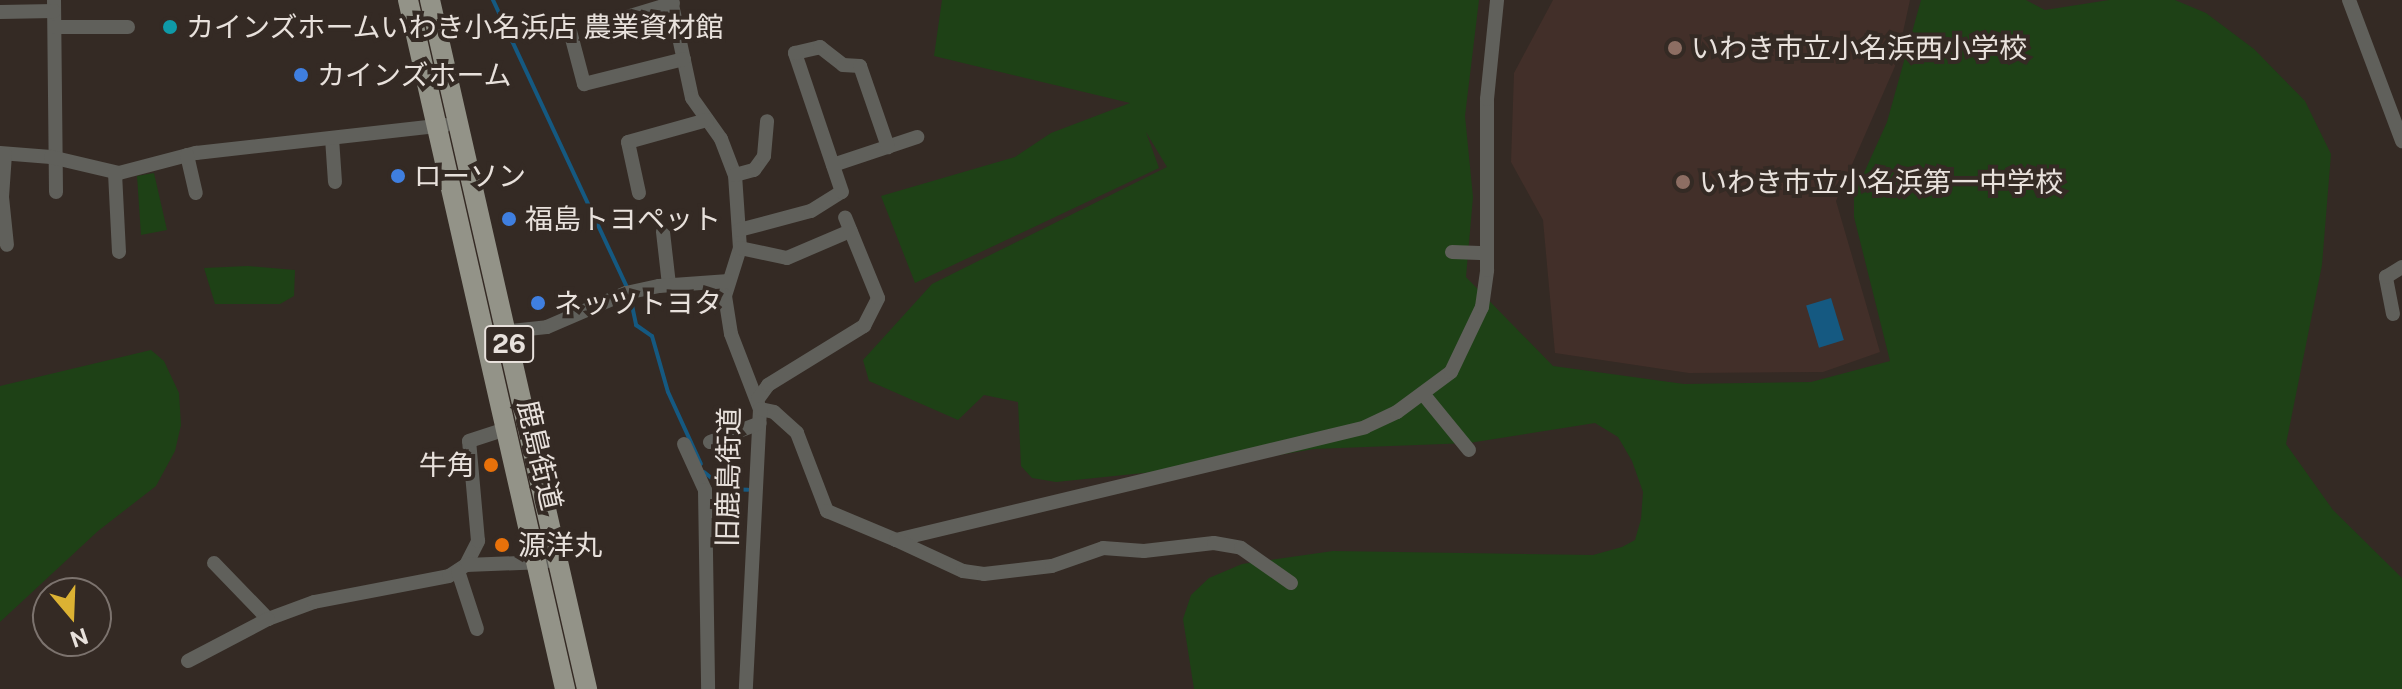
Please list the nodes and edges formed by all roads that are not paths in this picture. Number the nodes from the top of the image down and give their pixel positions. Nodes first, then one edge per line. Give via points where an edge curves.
1 (408, 0) edge
2 (430, 0) edge
3 (1497, 0) edge
4 (2349, 0) edge
5 (672, 1) edge
6 (54, 6) edge
7 (0, 12) edge
8 (627, 17) dead end
9 (55, 27) junction
10 (128, 27) dead end
11 (570, 31) dead end
12 (684, 59) junction
13 (707, 120) junction
14 (767, 121) dead end
15 (457, 123) junction
16 (436, 127) junction
17 (917, 137) dead end
18 (332, 138) junction
19 (2402, 141) edge
20 (888, 147) junction
21 (3, 153) edge
22 (187, 155) junction
23 (57, 159) junction
24 (833, 165) junction
25 (115, 173) junction
26 (735, 175) junction
27 (335, 182) dead end
28 (56, 192) dead end
29 (196, 193) dead end
30 (639, 193) dead end
31 (739, 230) junction
32 (663, 232) dead end
33 (7, 245) dead end
34 (740, 248) junction
35 (119, 252) dead end
36 (1452, 252) dead end
37 (1487, 253) junction
38 (2402, 267) edge
39 (729, 281) junction
40 (669, 285) junction
41 (2393, 314) dead end
42 (506, 333) junction
43 (483, 334) junction
44 (1424, 395) junction
45 (759, 410) junction
46 (505, 429) junction
47 (710, 442) dead end
48 (684, 444) dead end
49 (1469, 450) dead end
50 (896, 540) junction
51 (557, 558) junction
52 (214, 563) dead end
53 (537, 565) junction
54 (462, 568) junction
55 (1291, 583) dead end
56 (268, 619) junction
57 (477, 629) dead end
58 (188, 661) dead end
59 (565, 689) edge
60 (587, 689) edge
61 (708, 689) edge
62 (746, 689) edge

1 - 16 main road, 鹿島街道 / 26
2 - 15 main road, 26
3 - 37 street via 1487,99
4 - 19 street
5 - 8 street
5 - 12 street, 旧鹿島街道
6 - 7 street
6 - 9 street
9 - 10 street
9 - 23 street
11 - 12 street via 584,84
12 - 13 street, 旧鹿島街道 via 692,98
13 - 26 street, 旧鹿島街道
13 - 30 street via 628,142
14 - 26 street via 764,156 754,170
15 - 16 street
15 - 42 main road, 26
16 - 18 street
16 - 43 main road, 鹿島街道 / 26
17 - 20 street
18 - 22 street
18 - 27 street
20 - 24 street
20 - 24 street via 860,66 843,65 820,47 795,53
21 - 23 street
21 - 33 street
22 - 25 street
22 - 29 street
23 - 25 street
23 - 28 street
24 - 31 street via 842,192 803,214
25 - 35 street
26 - 31 street, 旧鹿島街道
31 - 34 street, 旧鹿島街道
32 - 40 street
34 - 39 street, 旧鹿島街道
34 - 45 street via 787,258 847,224 878,298 864,326 768,385
36 - 37 street
37 - 44 street via 1485,287 1473,329 1451,372
38 - 41 street via 2386,277
39 - 40 street
39 - 45 street, 旧鹿島街道 via 725,296 731,334
40 - 42 street via 630,292 547,327
42 - 43 street
42 - 51 main road, 26
43 - 46 main road, 鹿島街道 / 26
44 - 49 street
44 - 50 street via 1365,427
45 - 47 street
45 - 50 street via 774,412 797,433 827,511
45 - 62 street, 旧鹿島街道
46 - 53 main road, 鹿島街道 / 26
46 - 54 street via 469,441 478,541
48 - 61 street via 705,490
50 - 55 street via 963,571 984,574 1052,566 1103,548 1144,551 1214,543 1241,548
51 - 53 street
51 - 60 main road, 26
52 - 56 street
53 - 54 street
53 - 59 main road, 鹿島街道 / 26
54 - 56 street via 314,602
54 - 57 street
56 - 58 street

